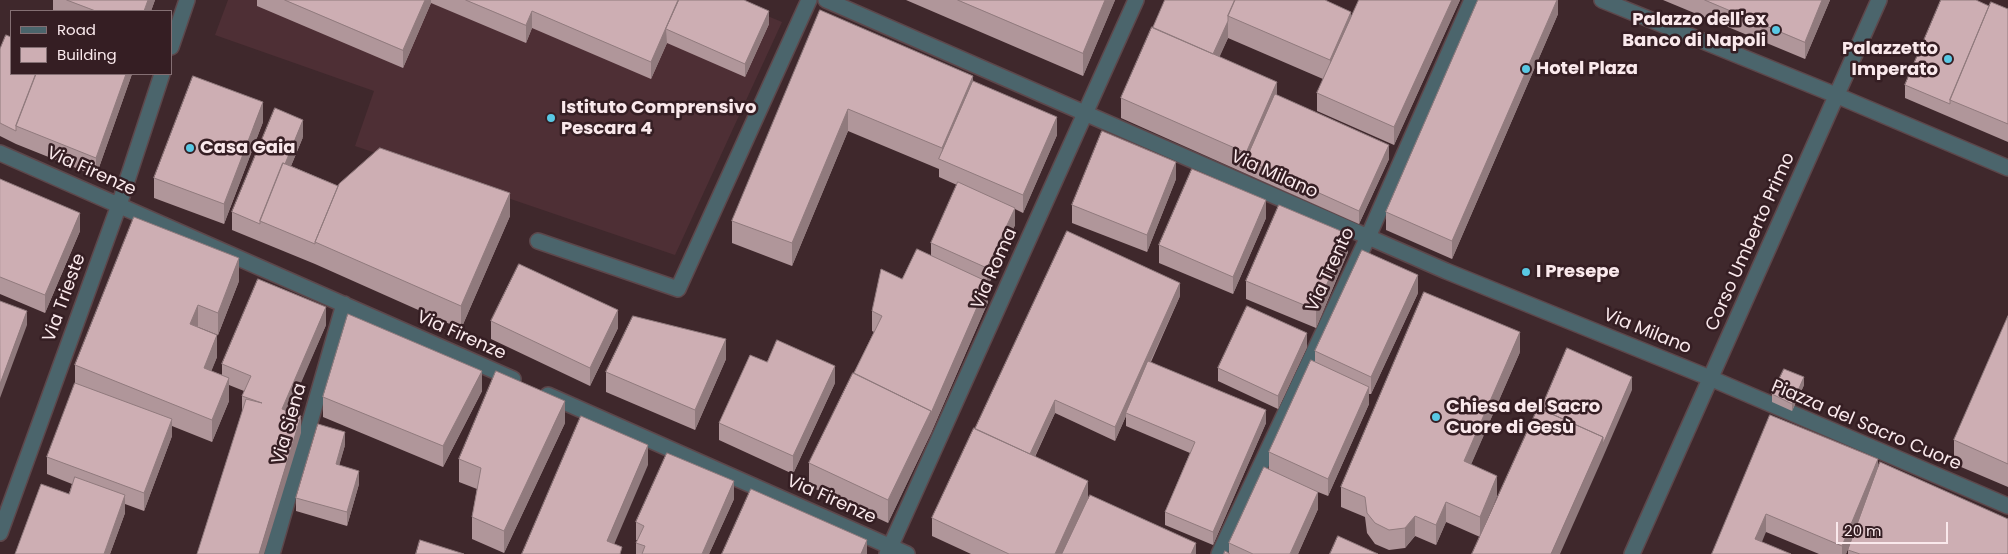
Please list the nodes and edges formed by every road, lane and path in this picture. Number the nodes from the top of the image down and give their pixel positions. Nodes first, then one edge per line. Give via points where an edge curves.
1 (187, 0) edge
2 (809, 0) edge
3 (826, 0) edge
4 (1136, 0) edge
5 (1472, 0) edge
6 (1602, 0) edge
7 (1879, 0) edge
8 (172, 44) edge
9 (162, 75) edge
10 (1838, 96) junction
11 (1086, 112) junction
12 (0, 152) edge
13 (2008, 168) edge
14 (119, 205) junction
15 (1368, 237) junction
16 (538, 241) dead end
17 (344, 304) junction
18 (1710, 378) junction
19 (2008, 506) edge
20 (0, 534) edge
21 (888, 550) edge
22 (272, 554) edge
23 (907, 554) edge
24 (1219, 554) edge
25 (1632, 554) edge

1 - 8 street
2 - 16 street via 678,289
3 - 11 street, Via Milano
4 - 11 street, Via Roma
5 - 15 street, Via Trento
6 - 10 street
7 - 10 street, Corso Umberto Primo
9 - 14 street, Via Trieste
10 - 13 street
10 - 18 street, Corso Umberto Primo
11 - 15 street, Via Milano
11 - 21 street, Via Roma
12 - 14 street, Via Firenze
14 - 17 street, Via Firenze
14 - 20 street, Via Trieste
15 - 18 street, Via Milano
15 - 24 street, Via Trento
17 - 21 street, Via Firenze
17 - 22 street, Via Siena
18 - 19 street, Piazza del Sacro Cuore
18 - 25 street, Corso Umberto Primo
21 - 23 street, Via Firenze

